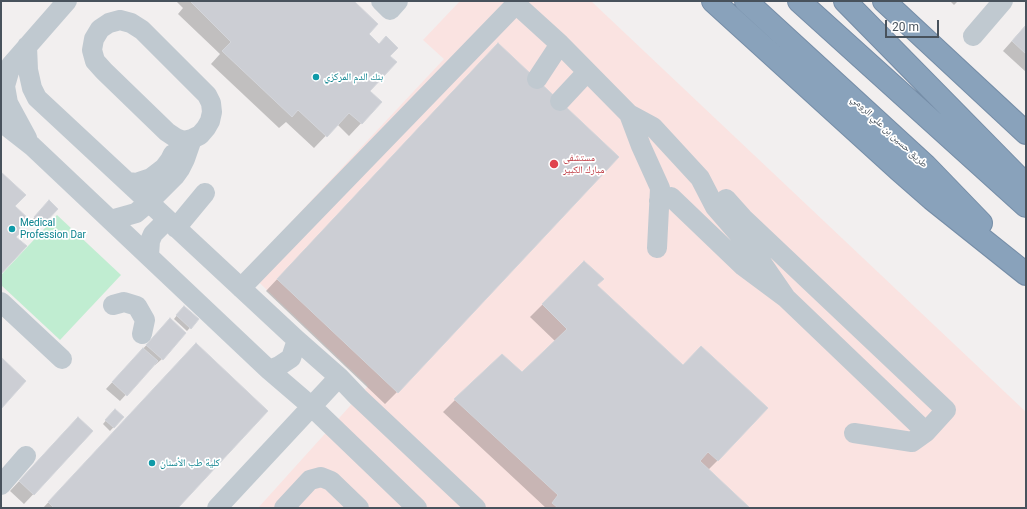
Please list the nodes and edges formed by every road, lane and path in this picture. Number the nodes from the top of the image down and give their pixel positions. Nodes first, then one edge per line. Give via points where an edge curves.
1 (67, 1) edge
2 (381, 1) edge
3 (398, 1) edge
4 (713, 1) edge
5 (746, 1) edge
6 (799, 1) edge
7 (845, 1) edge
8 (884, 1) edge
9 (1004, 1) edge
10 (517, 2) edge
11 (973, 36) dead end
12 (560, 44) junction
13 (27, 46) junction
14 (587, 72) junction
15 (536, 79) dead end
16 (37, 98) junction
17 (560, 101) dead end
18 (629, 114) junction
19 (8, 119) edge
20 (1026, 134) edge
21 (184, 139) junction
22 (700, 178) junction
23 (128, 182) junction
24 (1026, 185) edge
25 (205, 193) dead end
26 (659, 201) junction
27 (149, 202) junction
28 (1026, 206) edge
29 (111, 220) junction
30 (173, 225) junction
31 (657, 248) dead end
32 (149, 255) junction
33 (1026, 269) edge
34 (1026, 274) edge
35 (241, 288) junction
36 (786, 298) junction
37 (1, 302) edge
38 (113, 305) dead end
39 (142, 334) dead end
40 (297, 340) junction
41 (62, 359) dead end
42 (269, 370) junction
43 (339, 377) junction
44 (311, 406) junction
45 (926, 432) junction
46 (854, 433) dead end
47 (15, 463) edge
48 (1, 485) edge
49 (217, 508) edge
50 (284, 508) edge
51 (359, 508) edge
52 (417, 508) edge
53 (476, 508) edge

1 - 13 street
2 - 3 street via 390,10
4 - 34 highway via 905,175
5 - 33 highway, طريق حسين بن علي الرومي via 925,165
6 - 28 highway
7 - 24 highway
8 - 20 highway
9 - 11 street
10 - 12 street
10 - 35 street
12 - 14 street
12 - 15 street
13 - 16 street via 28,70
13 - 19 street via 11,65 5,86
14 - 17 street
14 - 18 street
16 - 19 street via 30,95 22,96 16,101
16 - 23 street
18 - 22 street via 653,127
18 - 26 street via 660,188
19 - 29 street via 32,146
21 - 21 street via 200,135 210,121 211,103 207,95 131,22 120,20 100,29 94,39 92,50 95,61 167,132
21 - 23 street via 174,150 170,160 151,178
21 - 27 street via 185,159 180,169
22 - 36 street via 715,207 755,253
22 - 45 street via 717,188 743,218 946,410
23 - 27 street
25 - 30 street
26 - 31 street
26 - 36 street via 671,197 743,266
27 - 29 street via 136,213
27 - 30 street
29 - 32 street
30 - 32 street via 163,224 153,234
30 - 35 street
32 - 42 street
35 - 40 street
36 - 45 street
37 - 41 street
38 - 39 street via 124,302 137,306 145,320
40 - 42 street via 291,358
40 - 43 street
42 - 44 street
43 - 44 street
43 - 53 street
44 - 49 street
44 - 52 street
45 - 46 street via 912,442
47 - 48 street
50 - 51 street via 310,480 320,477 331,481

